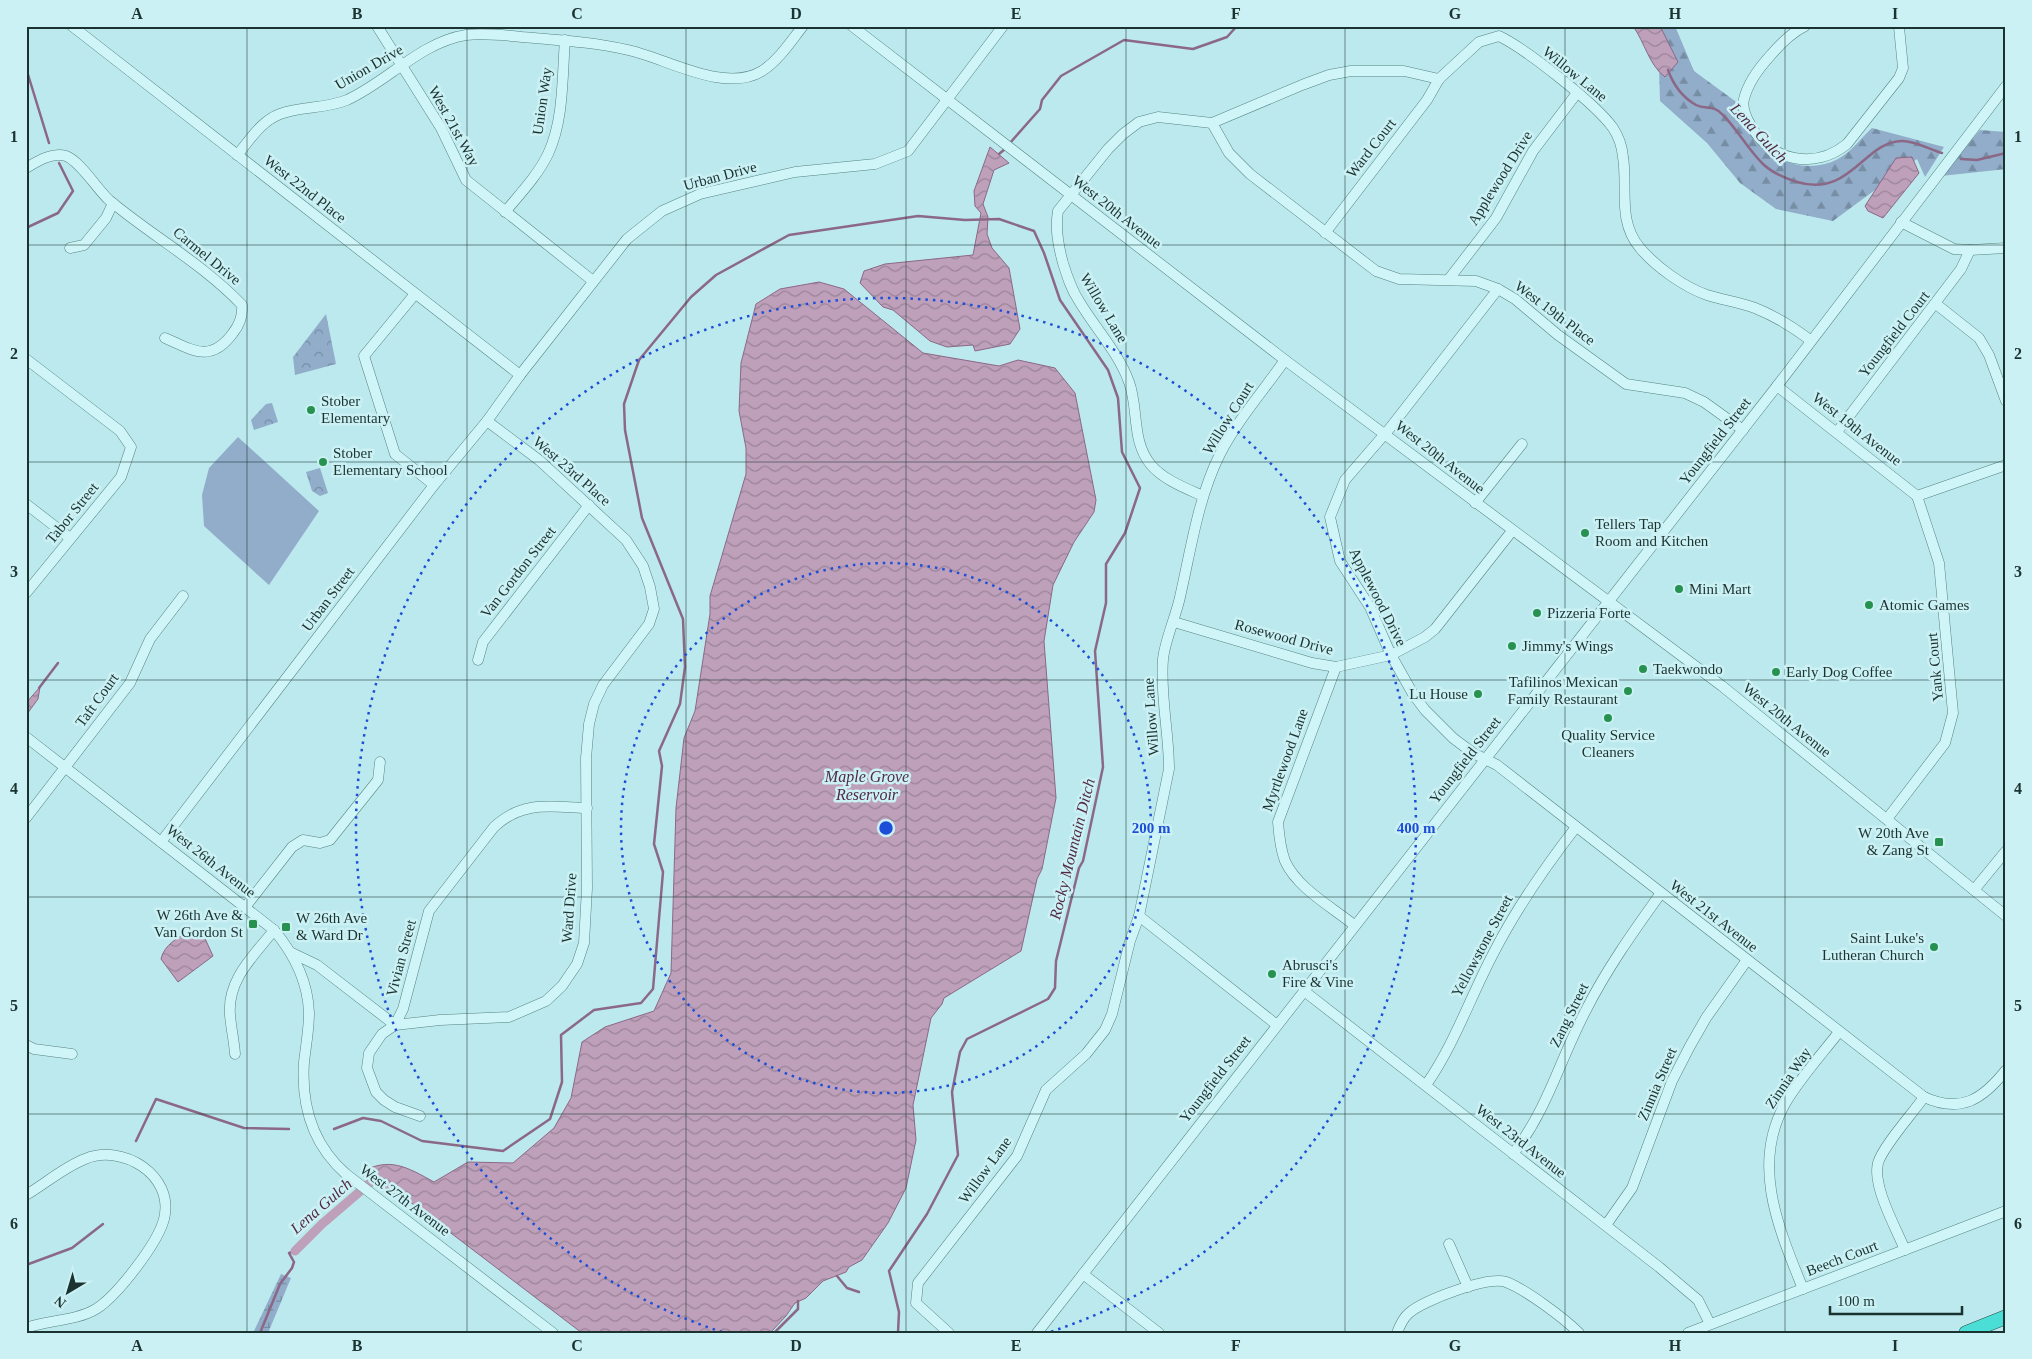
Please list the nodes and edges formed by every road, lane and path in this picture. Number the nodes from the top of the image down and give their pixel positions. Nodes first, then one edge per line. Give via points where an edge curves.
1 (72, 26) edge
2 (377, 26) edge
3 (803, 26) edge
4 (1003, 26) edge
5 (1805, 26) edge
6 (856, 27) edge
7 (1898, 27) edge
8 (564, 40) junction
9 (403, 66) junction
10 (1439, 79) junction
11 (2006, 86) edge
12 (1577, 92) junction
13 (948, 100) junction
14 (1212, 123) junction
15 (236, 155) junction
16 (26, 168) edge
17 (1070, 195) junction
18 (113, 203) junction
19 (505, 212) junction
20 (1901, 222) junction
21 (1324, 233) junction
22 (70, 248) dead end
23 (2006, 248) edge
24 (1970, 250) junction
25 (1448, 279) junction
26 (593, 281) junction
27 (1498, 289) junction
28 (415, 294) junction
29 (1936, 304) junction
30 (165, 338) dead end
31 (1810, 340) junction
32 (26, 359) edge
33 (1285, 360) junction
34 (520, 375) junction
35 (1777, 386) junction
36 (2006, 401) edge
37 (487, 421) junction
38 (1743, 430) junction
39 (1837, 432) junction
40 (1384, 433) junction
41 (1522, 444) dead end
42 (2006, 465) edge
43 (434, 484) junction
44 (1203, 496) junction
45 (1917, 496) junction
46 (1475, 503) junction
47 (26, 504) edge
48 (589, 505) junction
49 (1512, 531) junction
50 (70, 538) junction
51 (633, 548) joint
52 (26, 593) edge
53 (183, 596) dead end
54 (1609, 601) junction
55 (1174, 622) junction
56 (1390, 655) junction
57 (478, 660) dead end
58 (1336, 667) junction
59 (26, 737) edge
60 (1485, 758) junction
61 (380, 762) dead end
62 (65, 767) junction
63 (587, 808) junction
64 (26, 818) edge
65 (1887, 819) junction
66 (1576, 827) junction
67 (161, 842) junction
68 (2006, 851) edge
69 (1974, 890) junction
70 (1661, 894) junction
71 (246, 906) junction
72 (1139, 916) junction
73 (2006, 916) edge
74 (1354, 925) junction
75 (274, 930) junction
76 (292, 953) junction
77 (1747, 960) junction
78 (1304, 991) junction
79 (395, 1025) junction
80 (1277, 1025) junction
81 (1839, 1032) junction
82 (26, 1045) edge
83 (306, 1051) joint
84 (72, 1054) dead end
85 (235, 1054) dead end
86 (2006, 1070) edge
87 (1426, 1085) junction
88 (1924, 1097) junction
89 (420, 1116) dead end
90 (1513, 1154) junction
91 (26, 1195) edge
92 (2006, 1211) edge
93 (1606, 1225) junction
94 (1449, 1244) dead end
95 (1905, 1250) junction
96 (1083, 1274) junction
97 (1468, 1287) junction
98 (1803, 1289) junction
99 (2006, 1317) edge
100 (1710, 1324) junction
101 (26, 1328) edge
102 (553, 1333) edge
103 (949, 1333) edge
104 (1037, 1333) edge
105 (1159, 1333) edge
106 (1398, 1333) edge
107 (1579, 1333) edge
108 (1688, 1333) edge
109 (1966, 1333) edge

1 - 15 street, West 22nd Place
2 - 9 street, West 21st Way
3 - 8 street, Union Drive via 777,59 762,71 741,77 711,77 628,50
4 - 13 street, Urban Drive
5 - 7 street via 1779,46 1753,78 1744,100 1744,110 1762,142 1787,157 1800,160 1825,158 1847,144 1898,78 1902,68
6 - 13 street, West 20th Avenue
8 - 9 street, Union Drive via 481,34 464,36 430,48
8 - 19 street, Union Way via 555,135 534,176
9 - 15 street, Union Drive via 347,100 279,114 264,124
9 - 19 street, West 21st Way via 441,128 466,180
10 - 12 street, Willow Lane via 1479,42 1499,36 1512,42
10 - 14 street, Willow Lane via 1419,73 1380,70 1329,75
10 - 21 street, Ward Court via 1427,100
11 - 20 street, Youngfield Street
12 - 25 street, Applewood Drive via 1533,151 1496,218
12 - 31 street, Willow Lane via 1606,119 1619,138 1624,158 1626,216 1632,237 1645,253 1691,288 1767,313
13 - 17 street, West 20th Avenue
13 - 26 street, Urban Drive via 908,151 875,164 795,172 700,194 662,210 627,239
14 - 17 street, Willow Lane via 1158,117 1139,122 1113,144
14 - 21 street, West 19th Place via 1218,137 1239,164
15 - 28 street, West 22nd Place
16 - 18 street, Carmel Drive via 54,155 67,156
17 - 33 street, West 20th Avenue
17 - 44 street, Willow Lane via 1058,211 1058,247 1078,301 1123,368 1133,394 1136,432 1142,450 1151,465 1166,478
18 - 22 street via 106,218 84,245
18 - 30 street, Carmel Drive via 242,304 240,322 215,351 195,351
19 - 26 street, West 21st Way
20 - 24 street via 1954,249
20 - 31 street, Youngfield Street
21 - 25 street, West 19th Place via 1382,274 1399,279
23 - 24 street
24 - 29 street, Youngfield Court via 1961,269
25 - 27 street, West 19th Place via 1476,281
26 - 34 street, Urban Drive
27 - 38 street, West 19th Place via 1515,298 1558,335 1626,384 1685,393 1704,402
27 - 40 street, Applewood Drive
28 - 34 street, West 22nd Place
28 - 43 street via 364,356 395,454
29 - 36 street via 1979,338
29 - 39 street, Youngfield Court
31 - 35 street, Youngfield Street
32 - 50 street, Tabor Street via 120,431 131,447 121,477
33 - 40 street, West 20th Avenue
33 - 44 street, Willow Court via 1220,455
34 - 37 street, Urban Street
35 - 38 street, Youngfield Street
35 - 39 street, West 19th Avenue
37 - 43 street, Urban Street
37 - 48 street, West 23rd Place via 539,460
38 - 54 street, Youngfield Street
39 - 45 street, West 19th Avenue
40 - 46 street, West 20th Avenue
40 - 56 street, Applewood Drive via 1345,480 1330,516 1340,561 1370,607
41 - 46 street
42 - 45 street
43 - 67 street, Urban Street
44 - 55 street, Willow Lane
45 - 65 street, Yank Court via 1939,564 1953,713 1946,743
46 - 49 street, West 20th Avenue
47 - 50 street
48 - 51 street, West 23rd Place
48 - 57 street, Van Gordon Street via 483,642
49 - 54 street, West 20th Avenue
49 - 56 street, Rosewood Drive via 1435,629
50 - 52 street, Tabor Street
51 - 63 street, Ward Drive via 648,580 654,609 649,624 603,685 594,704 586,758
53 - 62 street, Taft Court via 150,639 130,683
54 - 60 street, Youngfield Street
54 - 65 street, West 20th Avenue via 1722,686
55 - 58 street, Rosewood Drive via 1312,663
55 - 72 street, Willow Lane via 1164,656 1162,690 1169,769
56 - 58 street, Rosewood Drive
56 - 60 street, Applewood Drive via 1422,706 1453,738
58 - 74 street, Myrtlewood Lane via 1278,822 1279,840 1290,870
59 - 62 street, West 26th Avenue
60 - 66 street, West 21st Avenue
60 - 74 street, Youngfield Street
61 - 71 street via 378,780 330,840 320,843 303,840 292,847
62 - 64 street, Taft Court
62 - 67 street, West 26th Avenue
63 - 79 street, Vivian Street via 533,806 505,816 494,827 429,911 403,1009
63 - 79 street, Ward Drive via 584,943 577,964 562,986 546,1001 509,1017
65 - 69 street, West 20th Avenue
66 - 70 street, West 21st Avenue
66 - 87 street, Yellowstone Street via 1526,896 1482,976 1443,1061
67 - 71 street, West 26th Avenue
68 - 69 street
69 - 73 street, West 20th Avenue
70 - 77 street, West 21st Avenue
70 - 90 street, Zang Street via 1631,935 1585,1012 1539,1118
71 - 75 street, West 26th Avenue
72 - 80 street
72 - 103 street, Willow Lane via 1105,1030 1086,1054 1046,1090 1016,1156 918,1283 916,1303
74 - 78 street, Youngfield Street
75 - 76 street, West 26th Avenue
75 - 85 street via 231,990
76 - 79 street via 317,965
76 - 83 street, West 26th Avenue via 308,1002
77 - 81 street, West 21st Avenue
77 - 93 street, Zinnia Street via 1690,1046 1672,1081 1632,1188
78 - 80 street, Youngfield Street
78 - 87 street, West 23rd Avenue
79 - 89 street, Vivian Street via 382,1034 369,1053 367,1068 371,1082 384,1100
80 - 96 street, Youngfield Street
81 - 88 street, West 21st Avenue
81 - 98 street, Zinnia Way via 1790,1097 1772,1136 1769,1184 1777,1224
82 - 84 street
83 - 102 street, West 27th Avenue via 304,1082 308,1116 322,1148 346,1174
86 - 88 street via 1989,1090 1973,1100 1954,1105
87 - 90 street, West 23rd Avenue
88 - 95 street via 1884,1152 1877,1170 1879,1186
90 - 93 street, West 23rd Avenue
91 - 101 street via 85,1159 103,1155 125,1156 157,1180 164,1197 165,1217 158,1237 112,1296 94,1310
92 - 95 street, Beech Court
93 - 100 street, West 23rd Avenue via 1698,1300
94 - 97 street
95 - 98 street, Beech Court
96 - 104 street, Youngfield Street
96 - 105 street
97 - 106 street via 1416,1308 1407,1314
97 - 107 street via 1493,1280 1504,1282 1525,1292
98 - 100 street, Beech Court
99 - 109 highway
100 - 108 street, Beech Court

